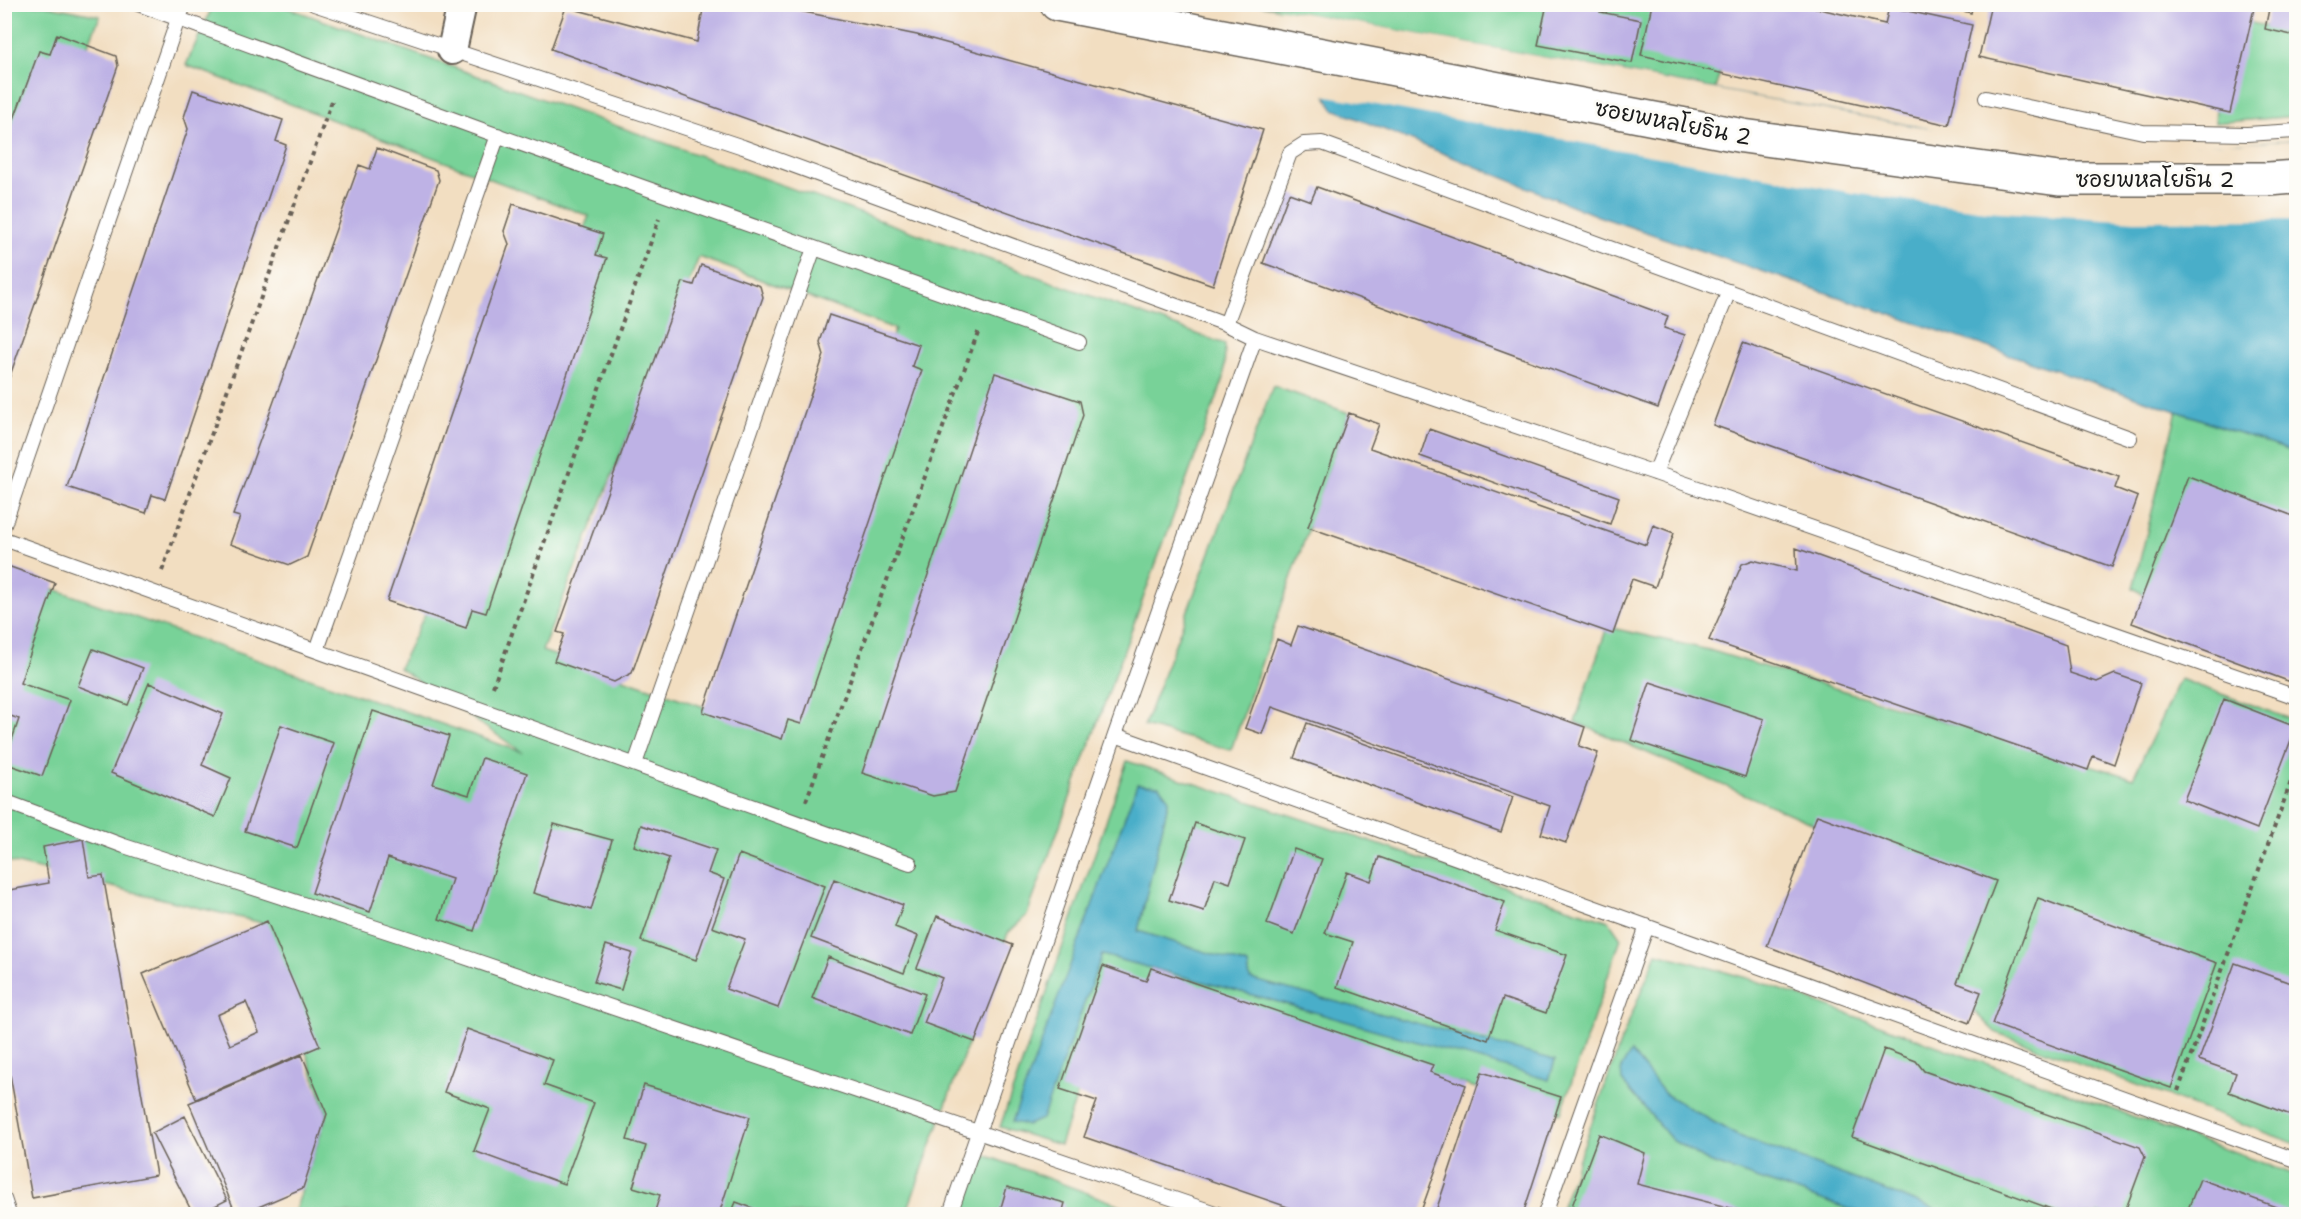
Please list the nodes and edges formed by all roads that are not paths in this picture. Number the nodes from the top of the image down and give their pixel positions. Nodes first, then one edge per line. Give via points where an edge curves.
1 (138, 4) edge
2 (185, 4) edge
3 (314, 4) edge
4 (462, 4) edge
5 (1057, 4) edge
6 (178, 19) junction
7 (452, 50) junction
8 (1986, 98) dead end
9 (2296, 131) edge
10 (498, 135) junction
11 (2296, 177) edge
12 (814, 248) junction
13 (1729, 291) junction
14 (1226, 324) junction
15 (1255, 338) junction
16 (1078, 342) dead end
17 (2130, 438) dead end
18 (1655, 473) junction
19 (4, 525) edge
20 (4, 539) edge
21 (317, 650) junction
22 (2296, 697) edge
23 (1115, 735) junction
24 (635, 764) junction
25 (4, 801) edge
26 (910, 863) dead end
27 (1647, 926) junction
28 (979, 1133) junction
29 (2296, 1160) edge
30 (4, 1199) edge
31 (9, 1215) edge
32 (950, 1215) edge
33 (1218, 1215) edge
34 (1545, 1215) edge

1 - 6 lane
2 - 6 lane
3 - 7 lane
4 - 7 street
5 - 11 street, ซอยพหลโยธิน 2 via 1755,138 2059,179
6 - 10 lane
6 - 19 lane
7 - 14 lane via 742,147
8 - 9 lane via 2143,132
10 - 12 lane
10 - 21 lane
12 - 16 lane
12 - 24 lane
13 - 14 lane via 1322,143 1304,144 1290,153
13 - 17 lane
13 - 18 lane
14 - 15 lane
15 - 18 lane
15 - 23 lane
18 - 22 lane
20 - 21 lane
21 - 24 lane
23 - 27 lane
23 - 28 lane
24 - 26 lane
25 - 28 lane via 124,846 435,947
27 - 29 lane
27 - 34 lane
28 - 32 lane
28 - 33 lane
30 - 31 lane

